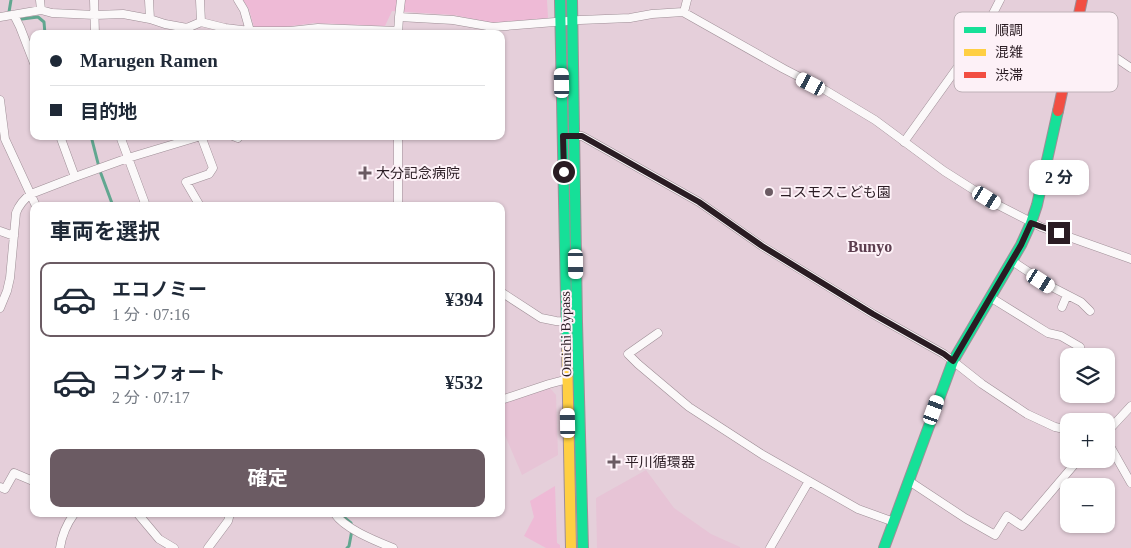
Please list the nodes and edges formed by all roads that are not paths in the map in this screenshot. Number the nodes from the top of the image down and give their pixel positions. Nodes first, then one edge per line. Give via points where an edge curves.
1 (40, 0) edge
2 (94, 0) edge
3 (149, 0) edge
4 (200, 0) edge
5 (238, 0) edge
6 (401, 0) edge
7 (560, 0) edge
8 (572, 0) edge
9 (686, 0) edge
10 (1000, 0) edge
11 (41, 10) junction
12 (684, 12) junction
13 (994, 12) edge
14 (14, 15) junction
15 (95, 15) junction
16 (0, 17) edge
17 (399, 17) junction
18 (150, 19) junction
19 (572, 20) junction
20 (201, 22) junction
21 (561, 22) junction
22 (210, 24) junction
23 (95, 30) edge
24 (209, 30) edge
25 (242, 30) edge
26 (250, 30) edge
27 (299, 30) edge
28 (358, 30) edge
29 (398, 30) edge
30 (30, 53) edge
31 (1118, 59) edge
32 (1131, 68) edge
33 (954, 72) edge
34 (1062, 92) edge
35 (0, 100) edge
36 (569, 136) junction
37 (61, 140) edge
38 (121, 140) edge
39 (188, 140) edge
40 (202, 140) edge
41 (398, 140) edge
42 (904, 142) junction
43 (128, 158) junction
44 (75, 177) junction
45 (31, 194) junction
46 (34, 202) edge
47 (144, 202) edge
48 (198, 202) edge
49 (398, 202) edge
50 (1031, 223) junction
51 (0, 231) edge
52 (14, 236) junction
53 (1131, 259) edge
54 (1012, 261) junction
55 (505, 295) edge
56 (1067, 295) junction
57 (990, 297) junction
58 (1062, 307) dead end
59 (0, 308) edge
60 (1090, 311) dead end
61 (572, 322) junction
62 (658, 333) dead end
63 (1080, 347) dead end
64 (953, 361) junction
65 (578, 371) junction
66 (567, 380) junction
67 (505, 399) edge
68 (1131, 406) edge
69 (1115, 424) edge
70 (1060, 428) edge
71 (1115, 455) edge
72 (1071, 468) edge
73 (30, 480) edge
74 (809, 481) junction
75 (909, 481) junction
76 (1131, 483) edge
77 (0, 487) edge
78 (72, 517) edge
79 (140, 517) edge
80 (229, 517) edge
81 (337, 517) edge
82 (894, 522) junction
83 (60, 548) edge
84 (174, 548) edge
85 (208, 548) edge
86 (393, 548) edge
87 (571, 548) edge
88 (583, 548) edge
89 (770, 548) edge
90 (884, 548) edge

1 - 11 street
2 - 15 street
3 - 18 street
4 - 20 street
5 - 26 street
6 - 17 street
7 - 21 main road, Omichi Bypass
8 - 19 main road, Omichi Bypass
9 - 12 street
10 - 13 street
11 - 14 street
11 - 15 street
12 - 19 street
12 - 42 street via 854,107
14 - 16 street
14 - 30 street
15 - 18 street via 124,14
15 - 23 street
17 - 21 street via 453,20 493,27
17 - 29 street
18 - 20 street via 187,28
19 - 21 street
19 - 36 main road, Omichi Bypass
20 - 22 street
21 - 36 main road, Omichi Bypass
22 - 24 street
22 - 25 street
27 - 28 street
31 - 32 street
33 - 42 street
34 - 50 main road
35 - 45 street via 5,139
36 - 61 main road, Omichi Bypass
36 - 64 street via 582,136 699,202 762,246
37 - 44 street
38 - 43 street
39 - 43 street
40 - 48 street via 213,168 209,174 186,182
41 - 49 street
42 - 50 street via 977,193
43 - 44 street
43 - 47 street
44 - 45 street
45 - 46 street
45 - 52 street via 18,207
50 - 53 street
50 - 54 main road
51 - 52 street
52 - 59 street via 10,278
54 - 56 street
54 - 57 main road
55 - 61 street via 541,318
56 - 58 street
56 - 60 street
57 - 63 street via 1048,334 1061,336
57 - 64 main road
61 - 65 main road, Omichi Bypass
61 - 66 main road, Omichi Bypass
62 - 74 street via 628,354 688,407
64 - 70 street via 1027,414
64 - 75 main road
65 - 66 street
65 - 88 main road, Omichi Bypass
66 - 67 street
66 - 87 main road, Omichi Bypass
68 - 69 street
71 - 76 street
72 - 75 street via 1022,526 1007,516 995,535
73 - 77 street via 14,473 5,489
74 - 82 street via 858,508
74 - 89 street
75 - 82 main road
78 - 83 street via 62,534
79 - 84 street via 159,539
80 - 85 street
81 - 86 street via 348,526
82 - 90 main road

